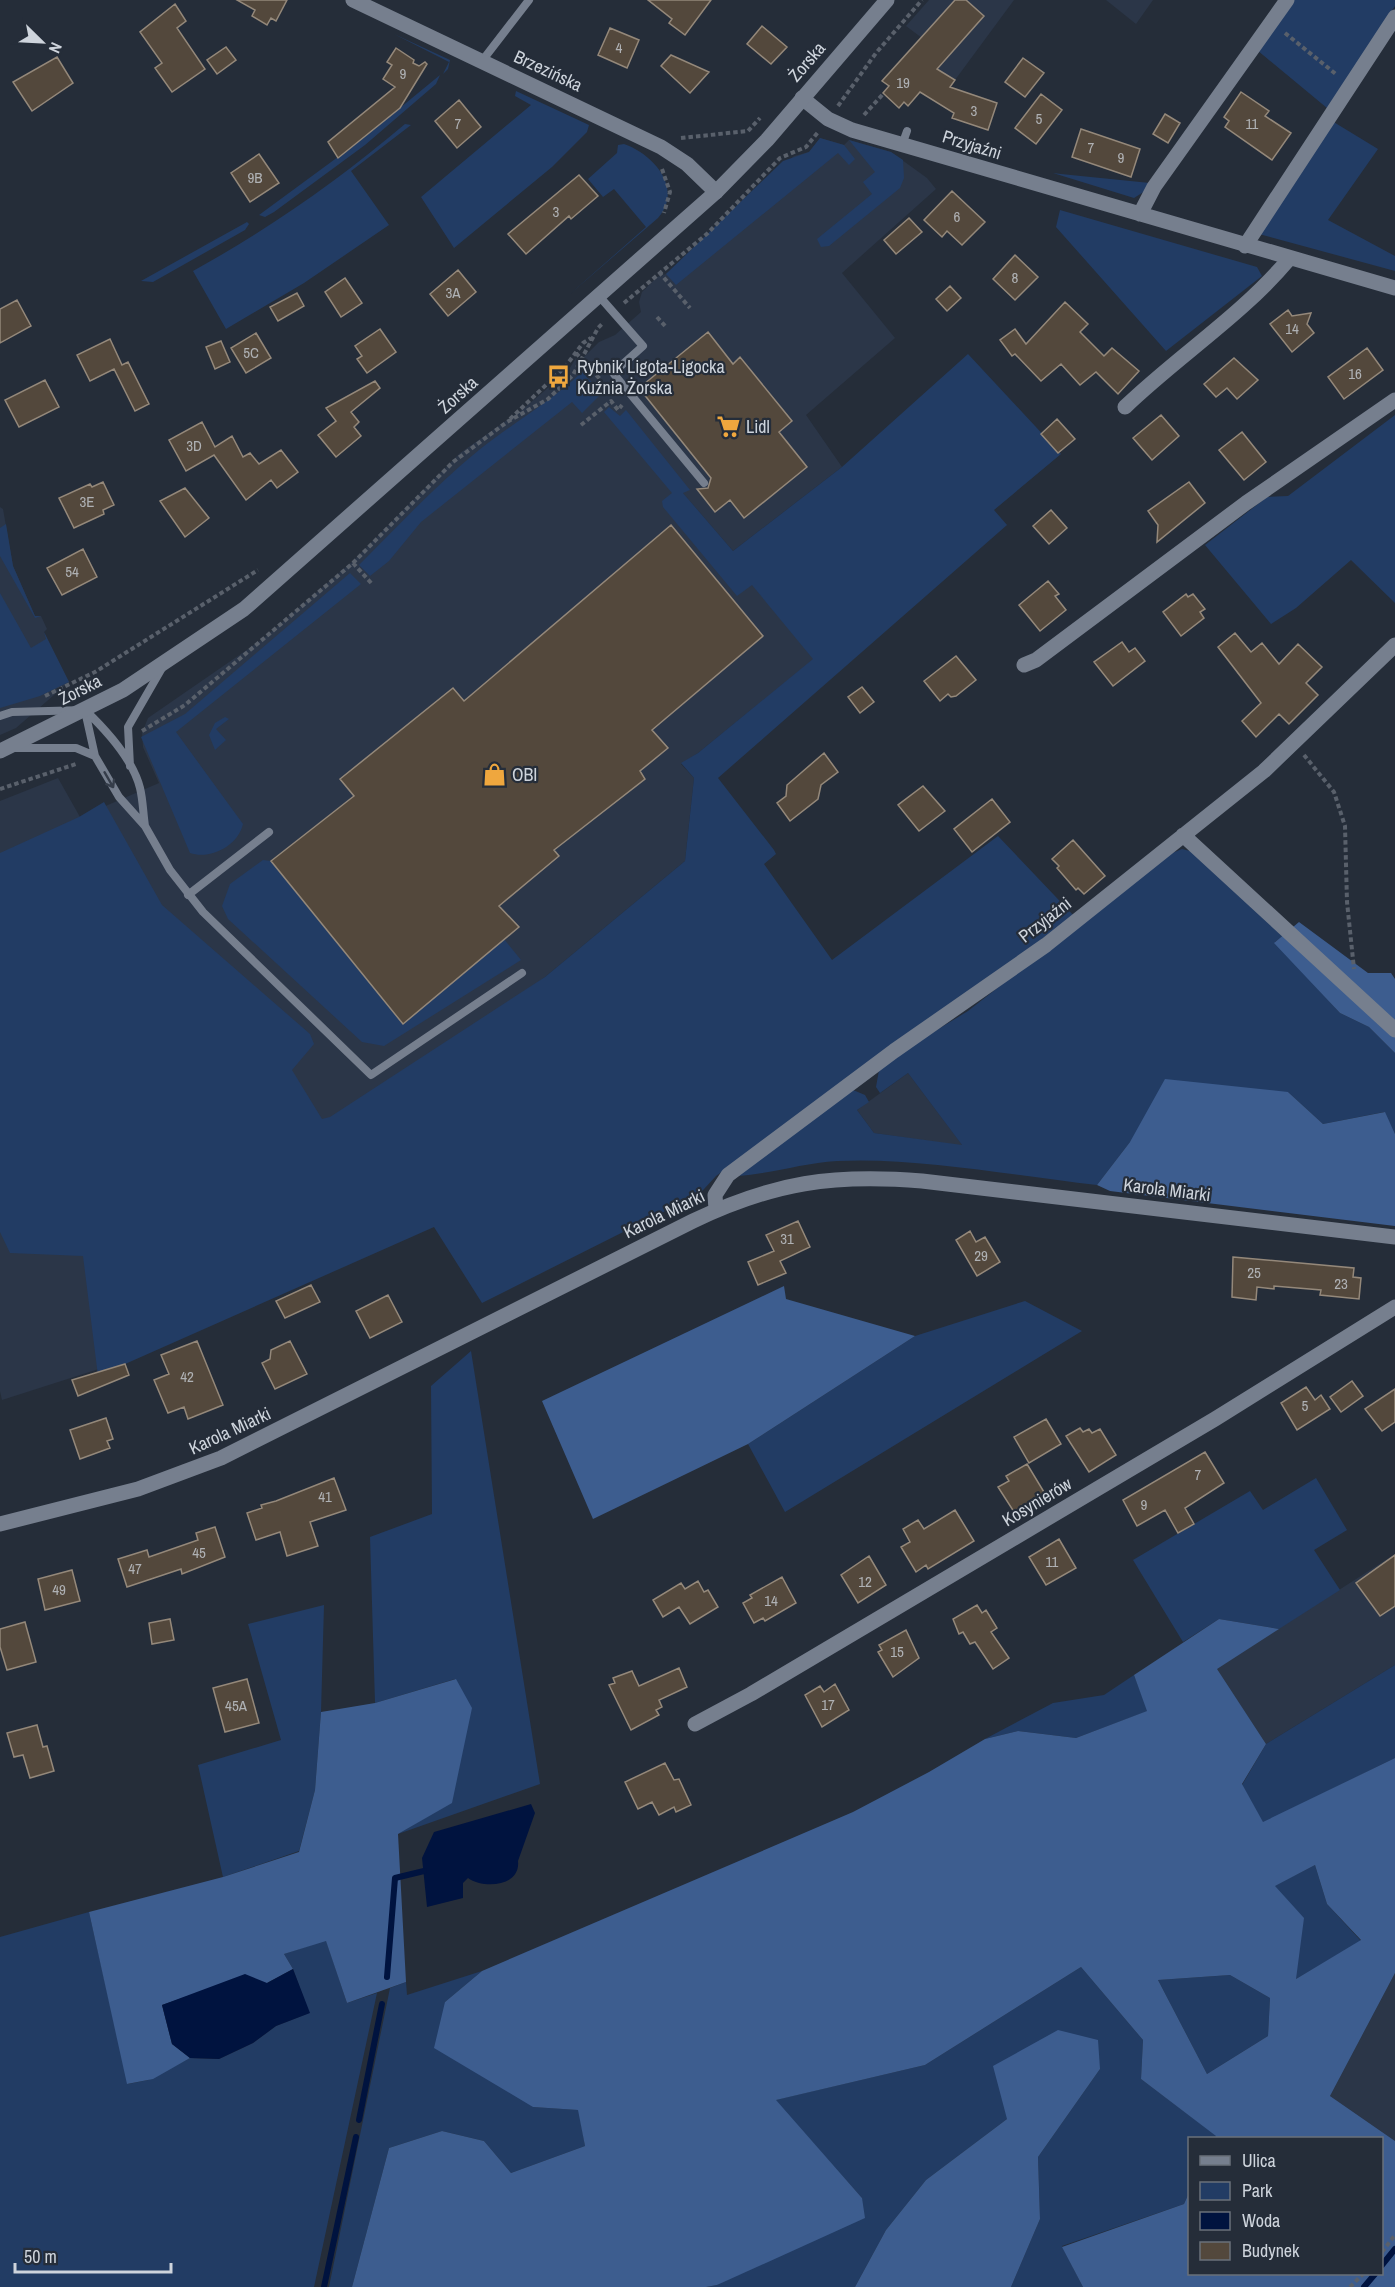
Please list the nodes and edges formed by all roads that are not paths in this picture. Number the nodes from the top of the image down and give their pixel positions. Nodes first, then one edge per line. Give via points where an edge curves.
1 (353, 0) edge
2 (529, 0) edge
3 (887, 0) edge
4 (1287, 0) edge
5 (1395, 17) edge
6 (482, 61) junction
7 (802, 98) junction
8 (716, 192) junction
9 (1140, 214) junction
10 (1245, 246) junction
11 (1289, 259) junction
12 (1395, 288) edge
13 (599, 296) junction
14 (1395, 400) edge
15 (1125, 407) dead end
16 (704, 483) dead end
17 (1395, 645) edge
18 (1024, 665) dead end
19 (162, 666) junction
20 (85, 710) junction
21 (0, 716) edge
22 (3, 750) edge
23 (95, 756) junction
24 (130, 766) junction
25 (145, 826) junction
26 (268, 832) dead end
27 (1183, 835) junction
28 (188, 895) junction
29 (522, 973) dead end
30 (1395, 1030) edge
31 (716, 1210) junction
32 (1395, 1237) edge
33 (1395, 1307) edge
34 (0, 1524) edge
35 (695, 1724) dead end

1 - 6 street, Brzezińska
2 - 6 lane
3 - 7 street, Żorska
4 - 9 street via 1154,187
5 - 10 street
6 - 8 street, Brzezińska via 673,153
7 - 8 street, Żorska
7 - 9 street, Przyjaźni via 836,124 905,138
8 - 13 street, Żorska
9 - 10 street, Przyjaźni
10 - 11 street, Przyjaźni
11 - 12 street, Przyjaźni
11 - 15 street via 1269,282
13 - 16 lane via 643,346 613,373
13 - 19 street, Żorska via 278,581
14 - 18 street
17 - 27 street, Przyjaźni via 1294,744
19 - 20 street, Żorska
19 - 24 lane via 128,728
20 - 21 lane via 12,712
20 - 22 street, Żorska
20 - 23 lane
20 - 24 lane via 106,729
22 - 23 lane via 76,748
23 -> 25 lane via 119,798
24 - 25 lane via 140,786
25 - 28 lane
26 - 28 lane
27 - 30 street
27 - 31 street, Przyjaźni via 1047,945 894,1051 728,1175 714,1196
28 - 29 lane via 224,935 371,1075
31 - 32 street, Karola Miarki via 798,1183 878,1178
31 - 34 street, Karola Miarki via 221,1458 138,1489
33 - 35 street, Kosynierów via 1215,1419

